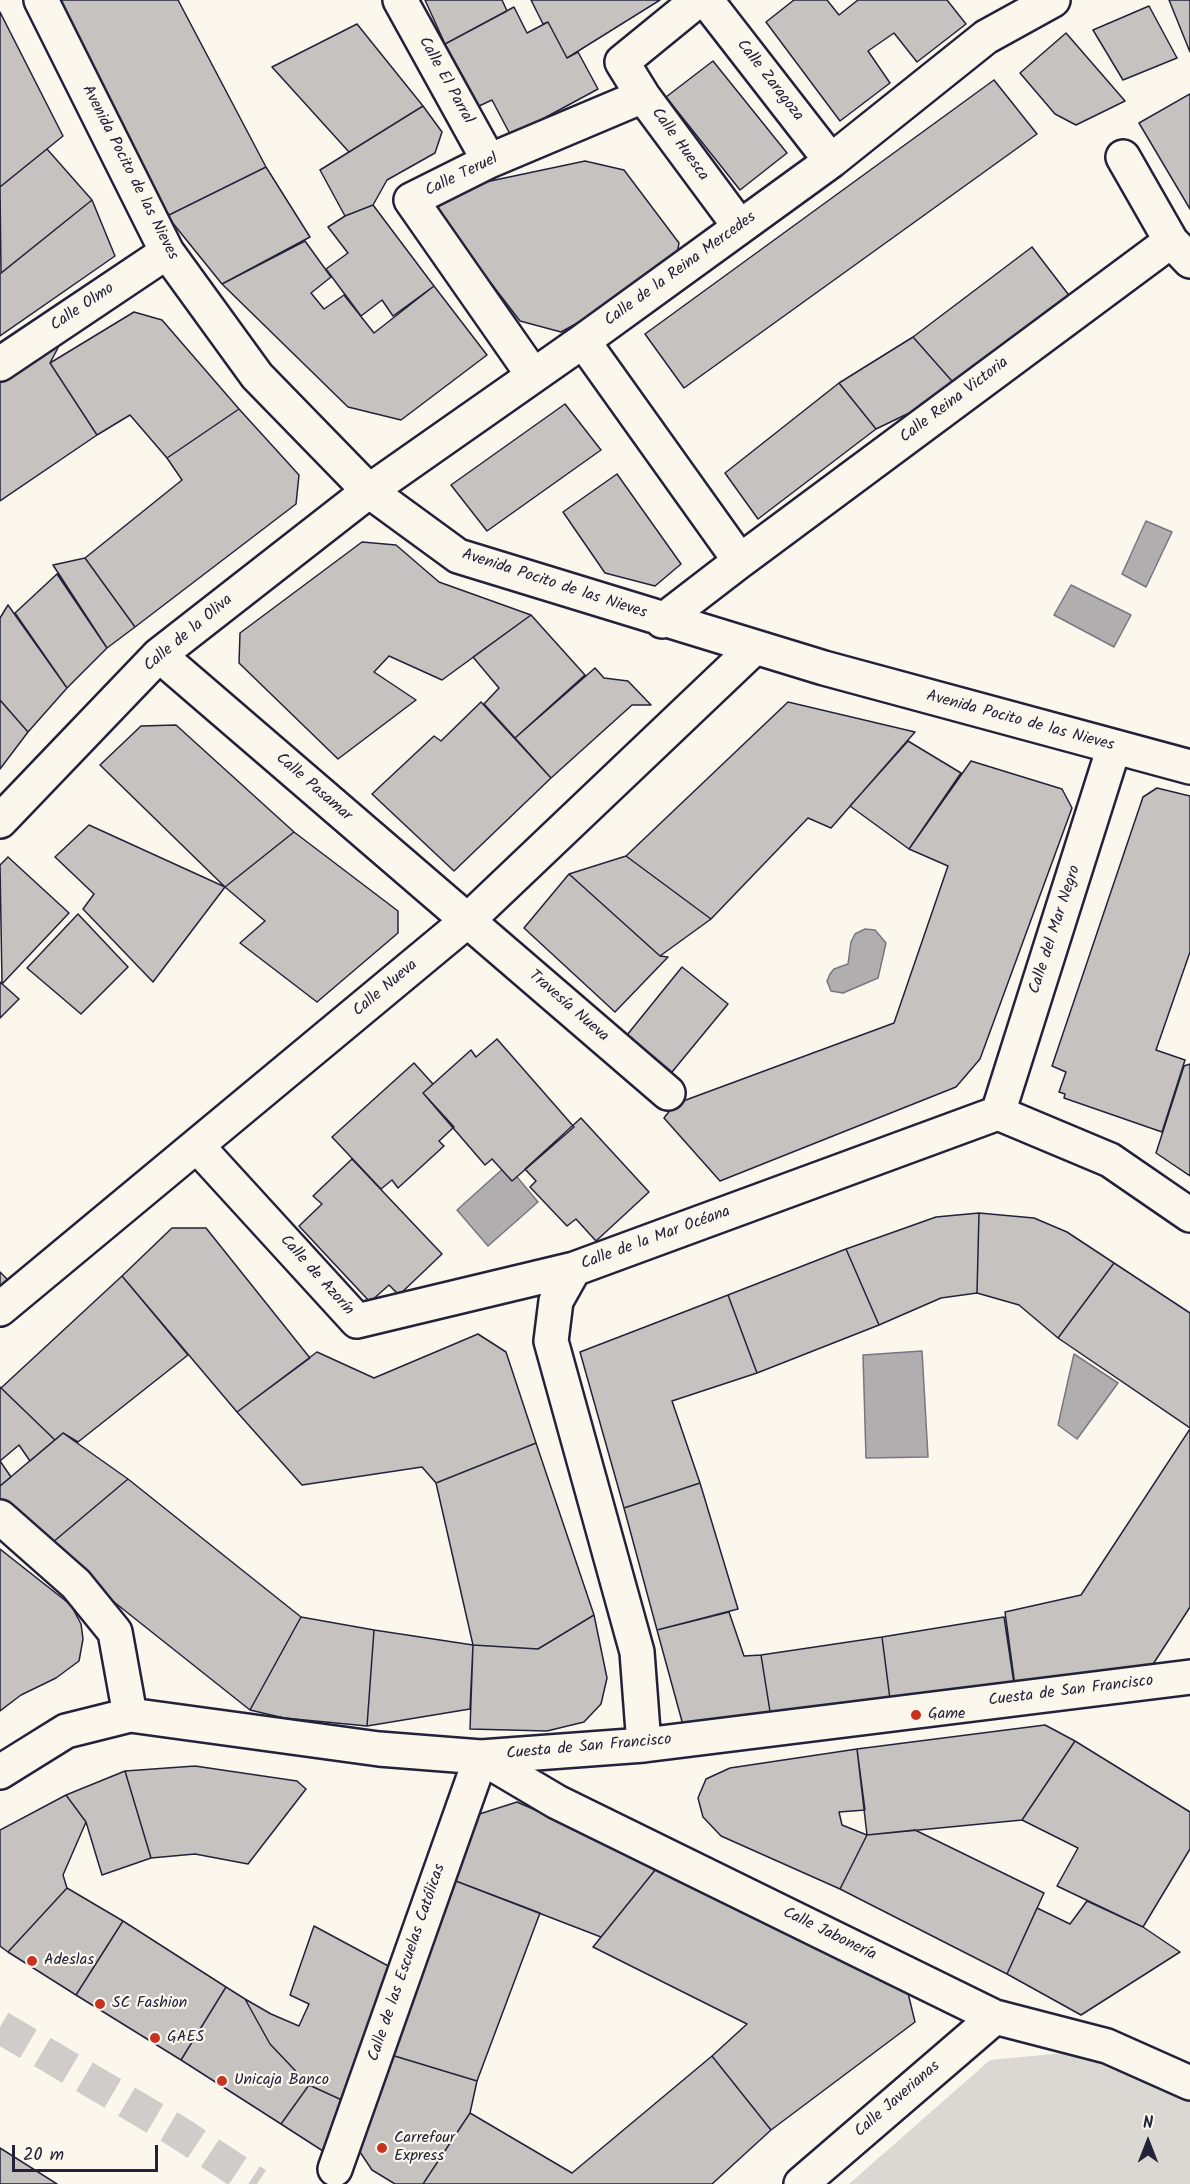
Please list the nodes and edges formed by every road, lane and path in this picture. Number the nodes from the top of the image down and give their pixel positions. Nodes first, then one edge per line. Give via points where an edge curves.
1 (41, 0) edge
2 (400, 0) edge
3 (698, 0) edge
4 (706, 0) edge
5 (1035, 4) edge
6 (643, 96) junction
7 (1124, 158) dead end
8 (489, 162) junction
9 (831, 162) junction
10 (740, 227) junction
11 (1181, 251) edge
12 (167, 252) junction
13 (584, 341) junction
14 (0, 364) edge
15 (533, 375) junction
16 (369, 491) junction
17 (740, 561) junction
18 (662, 621) junction
19 (754, 648) junction
20 (159, 655) junction
21 (1114, 747) junction
22 (1190, 767) edge
23 (0, 821) edge
24 (467, 921) junction
25 (668, 1094) dead end
26 (998, 1113) junction
27 (198, 1147) junction
28 (1190, 1215) edge
29 (574, 1269) junction
30 (0, 1310) edge
31 (0, 1517) edge
32 (1190, 1677) edge
33 (130, 1715) junction
34 (644, 1745) junction
35 (481, 1757) junction
36 (0, 1772) edge
37 (995, 2017) junction
38 (1190, 2083) edge
39 (334, 2169) dead end
40 (801, 2184) edge

1 - 12 street, Avenida Pocito de las Nieves
2 - 8 street, Calle El Parral
3 - 6 street, Calle Huesca via 622,62
4 - 9 street, Calle Zaragoza
5 - 9 street, Calle de la Reina Mercedes via 986,37
6 - 8 street, Calle Teruel
6 - 10 street, Calle Huesca
7 - 11 street
8 - 15 street, Calle Teruel via 411,200
9 - 10 street, Calle de la Reina Mercedes
10 - 13 street, Calle de la Reina Mercedes
11 - 17 street, Calle Reina Victoria
12 - 14 street, Calle Olmo
12 - 16 street, Avenida Pocito de las Nieves via 256,376
13 - 15 street, Calle de la Reina Mercedes
13 - 17 street
15 - 16 street, Calle de la Reina Mercedes
16 - 18 street, Avenida Pocito de las Nieves via 458,556
16 - 20 street, Calle de la Oliva
17 - 18 street
18 - 19 street, Avenida Pocito de las Nieves
19 - 21 street, Avenida Pocito de las Nieves
19 - 24 street, Calle Nueva
20 - 23 street, Calle de la Oliva
20 - 24 street, Calle Pasamar
21 - 22 street, Avenida Pocito de las Nieves
21 - 26 street, Calle del Mar Negro
24 - 25 street, Travesía Nueva
24 - 27 street, Calle Nueva
26 - 28 street via 1110,1160
26 - 29 street, Calle de la Mar Océana
27 - 29 street, Calle de Azorín via 357,1321
27 - 30 street, Calle Nueva
29 - 34 street, Calle de la Mar Océana via 556,1301 551,1341 637,1652
31 - 33 street via 76,1584 115,1632
32 - 34 street, Cuesta de San Francisco
33 - 35 street, Cuesta de San Francisco via 378,1749
33 - 36 street, Cuesta de San Francisco via 66,1731
34 - 35 street, Cuesta de San Francisco
35 - 37 street, Calle Jabonería via 557,1802
35 - 39 street, Calle de las Escuelas Católicas
37 - 38 street, Calle Jabonería via 1107,2046
37 - 40 street, Calle Javerianas

